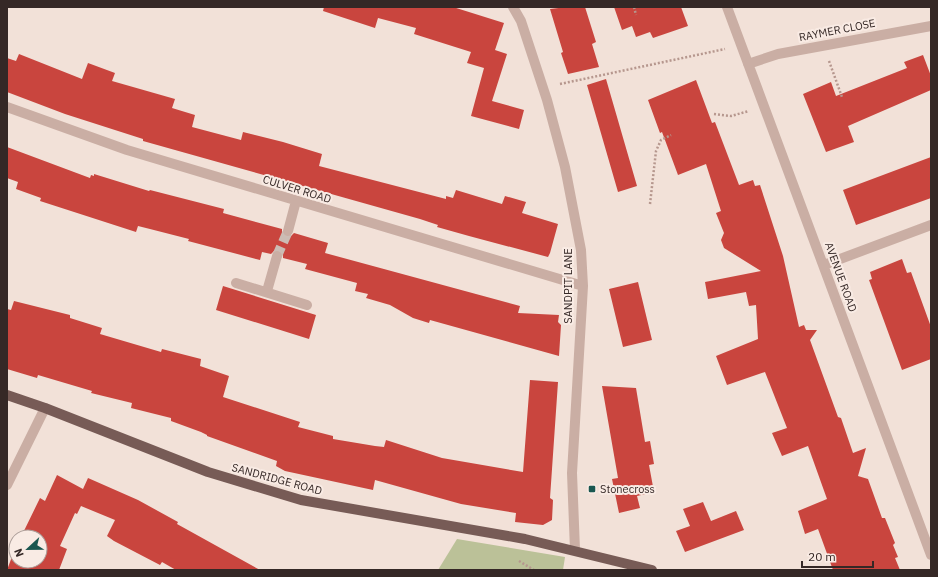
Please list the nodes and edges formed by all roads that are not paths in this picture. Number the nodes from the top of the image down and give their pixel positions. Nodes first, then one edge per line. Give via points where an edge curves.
1 (513, 7) edge
2 (727, 7) edge
3 (931, 26) edge
4 (748, 64) junction
5 (7, 106) edge
6 (296, 201) junction
7 (931, 226) edge
8 (288, 231) tunnel mouth
9 (277, 256) tunnel mouth
10 (824, 265) junction
11 (236, 283) dead end
12 (583, 286) junction
13 (267, 291) junction
14 (308, 305) dead end
15 (7, 395) edge
16 (46, 408) junction
17 (7, 485) edge
18 (575, 550) junction
19 (931, 555) edge
20 (652, 570) edge

1 - 12 street, SANDPIT LANE via 521,21 547,100 575,209
2 - 4 street, AVENUE ROAD
3 - 4 street, RAYMER CLOSE via 778,54
4 - 10 street, AVENUE ROAD
5 - 6 street, CULVER ROAD via 126,150
6 - 8 street
6 - 12 street, CULVER ROAD
7 - 10 street
9 - 13 street
10 - 19 street, AVENUE ROAD
11 - 13 street
12 - 18 street, SANDPIT LANE via 572,473
13 - 14 street
15 - 16 main road, SANDRIDGE ROAD
16 - 17 street
16 - 18 main road, SANDRIDGE ROAD via 208,472 301,500
18 - 20 main road

